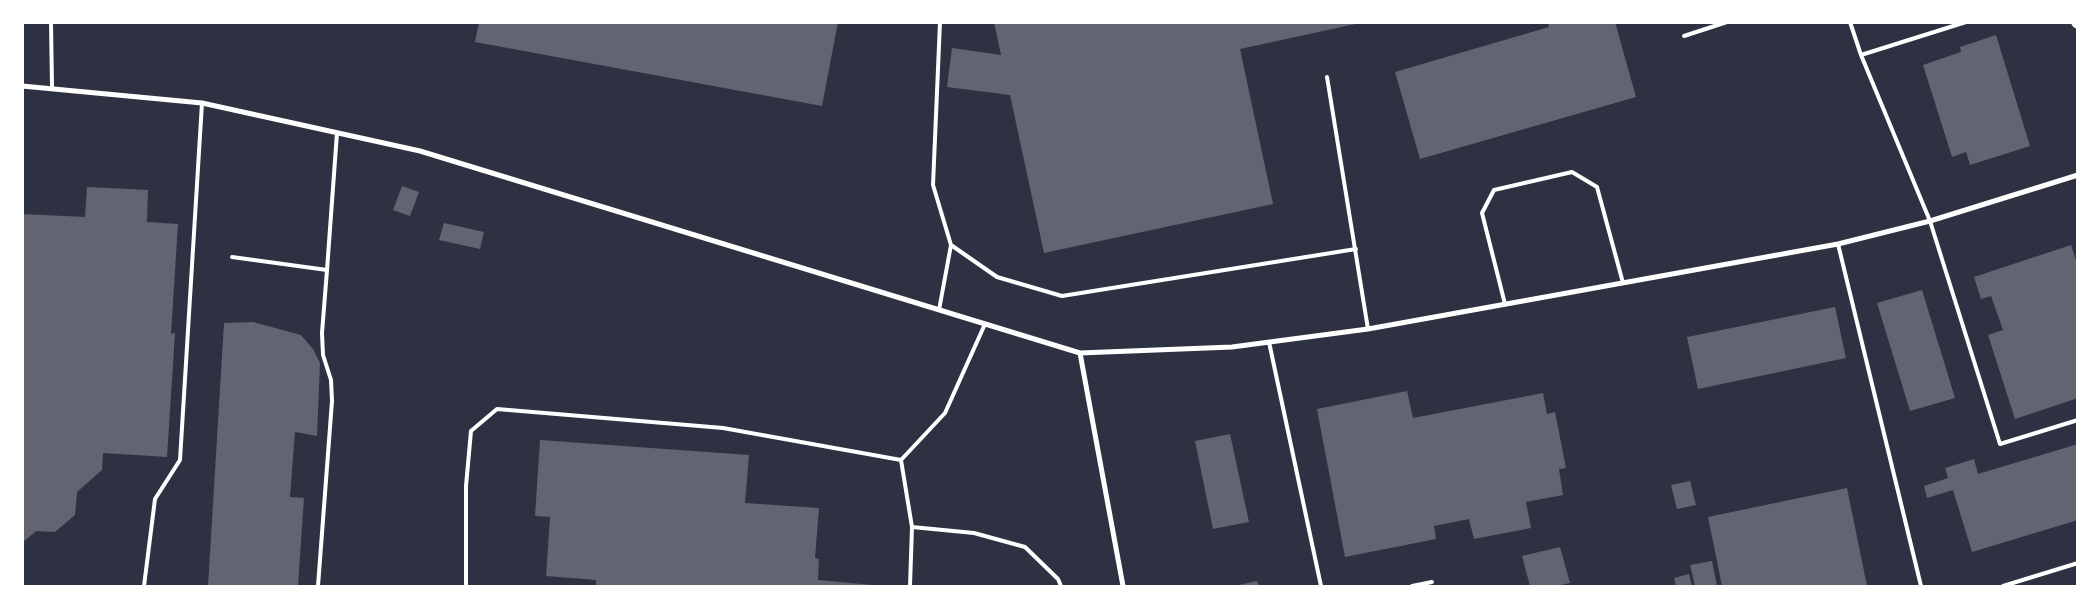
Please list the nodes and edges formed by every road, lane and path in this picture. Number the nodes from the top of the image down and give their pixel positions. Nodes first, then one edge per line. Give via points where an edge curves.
1 (51, 22) edge
2 (940, 22) edge
3 (1727, 22) edge
4 (1850, 22) edge
5 (1966, 22) edge
6 (1684, 36) dead end
7 (1860, 55) junction
8 (1327, 77) dead end
9 (22, 86) edge
10 (52, 87) junction
11 (202, 103) junction
12 (337, 133) junction
13 (2078, 175) edge
14 (1930, 221) junction
15 (1838, 244) junction
16 (952, 245) junction
17 (1356, 249) junction
18 (232, 257) dead end
19 (327, 270) junction
20 (1623, 283) junction
21 (1505, 304) junction
22 (939, 310) junction
23 (985, 324) junction
24 (1368, 329) junction
25 (1270, 342) junction
26 (1080, 353) junction
27 (2078, 420) edge
28 (901, 460) junction
29 (912, 527) junction
30 (2078, 564) edge
31 (1432, 582) dead end
32 (144, 586) edge
33 (318, 586) edge
34 (466, 586) edge
35 (910, 586) edge
36 (1061, 586) edge
37 (1123, 586) edge
38 (1321, 586) edge
39 (1412, 586) edge
40 (1921, 586) edge
41 (2003, 586) edge

1 - 10 lane
2 - 16 lane via 933,186
3 - 6 lane
4 - 7 lane
5 - 7 lane
7 - 14 lane
8 - 17 lane
9 - 10 street
10 - 11 street
11 - 12 street
11 - 32 lane via 180,460 154,499
12 - 19 lane
12 - 22 street via 420,151
13 - 14 street
14 - 15 street
14 - 27 lane via 2000,444
15 - 20 street
15 - 40 lane
16 - 17 lane via 997,276 1062,296
16 - 22 lane
17 - 24 lane
18 - 19 lane
19 - 33 lane via 322,355 331,380 332,401
20 - 21 street
20 - 21 lane via 1597,187 1572,172 1494,190 1482,213
21 - 24 street
22 - 23 street
23 - 26 street
23 - 28 lane via 945,413
24 - 25 street
25 - 26 street via 1232,347
25 - 38 lane
26 - 37 street
28 - 29 lane
28 - 34 lane via 723,428 497,409 471,431 466,486
29 - 35 lane
29 - 36 lane via 974,533 1025,547 1058,579
30 - 41 lane
31 - 39 lane

